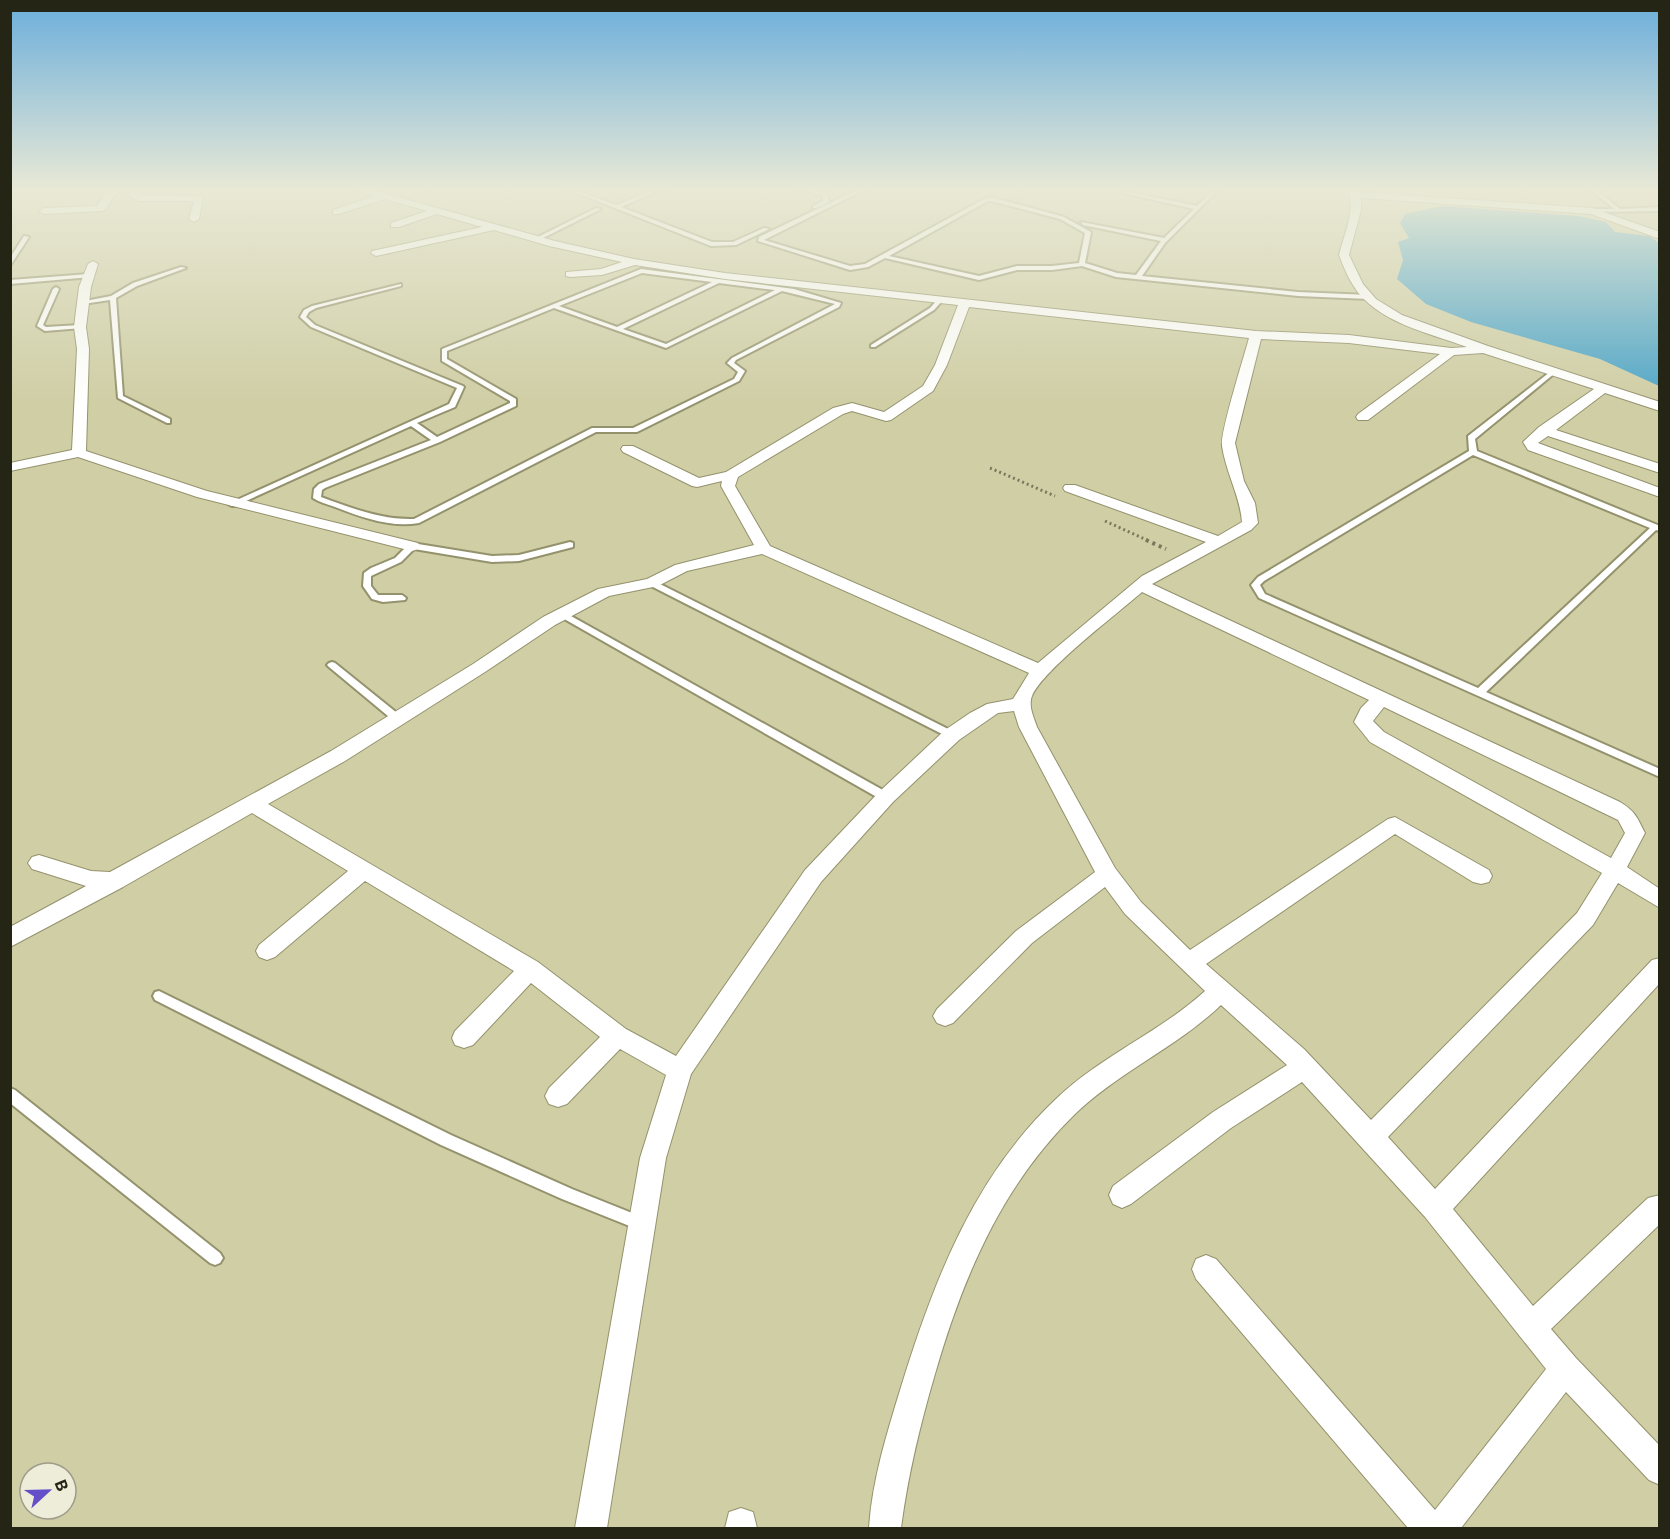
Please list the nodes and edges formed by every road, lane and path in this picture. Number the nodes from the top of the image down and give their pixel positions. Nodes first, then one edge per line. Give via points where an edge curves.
1 (625, 260) edge
2 (823, 260) edge
3 (877, 260) edge
4 (900, 260) edge
5 (1083, 260) edge
6 (1151, 260) edge
7 (1346, 260) edge
8 (634, 262) junction
9 (1082, 264) junction
10 (183, 268) dead end
11 (91, 270) joint
12 (570, 274) dead end
13 (1138, 277) junction
14 (10, 282) edge
15 (717, 282) junction
16 (399, 285) dead end
17 (56, 289) dead end
18 (780, 290) junction
19 (1369, 297) junction
20 (113, 298) junction
21 (940, 300) junction
22 (83, 302) junction
23 (964, 303) junction
24 (553, 306) junction
25 (80, 327) junction
26 (617, 329) junction
27 (1256, 336) junction
28 (873, 346) dead end
29 (1484, 350) junction
30 (1451, 352) junction
31 (1552, 373) junction
32 (1603, 389) junction
33 (1659, 407) edge
34 (1363, 417) dead end
35 (167, 421) dead end
36 (412, 423) junction
37 (1544, 430) junction
38 (437, 440) junction
39 (628, 449) dead end
40 (1473, 452) junction
41 (79, 453) junction
42 (10, 467) edge
43 (1659, 469) edge
44 (731, 475) junction
45 (1070, 488) dead end
46 (1659, 493) edge
47 (232, 504) junction
48 (1658, 528) edge
49 (1219, 541) junction
50 (570, 545) dead end
51 (412, 546) junction
52 (764, 549) junction
53 (652, 583) junction
54 (1140, 585) junction
55 (402, 598) dead end
56 (562, 614) junction
57 (332, 665) dead end
58 (1040, 671) junction
59 (1479, 693) junction
60 (1382, 698) junction
61 (1021, 704) junction
62 (398, 719) junction
63 (952, 735) junction
64 (1659, 773) edge
65 (886, 796) junction
66 (253, 804) junction
67 (39, 863) dead end
68 (364, 870) junction
69 (1615, 870) junction
70 (1107, 874) junction
71 (1481, 876) dead end
72 (115, 881) junction
73 (1659, 900) edge
74 (10, 938) edge
75 (267, 951) dead end
76 (1190, 963) junction
77 (1659, 967) edge
78 (530, 969) junction
79 (1220, 990) junction
80 (159, 996) dead end
81 (945, 1016) dead end
82 (617, 1036) junction
83 (464, 1038) dead end
84 (1305, 1067) junction
85 (680, 1070) junction
86 (10, 1094) edge
87 (558, 1096) dead end
88 (1371, 1137) junction
89 (1122, 1195) dead end
90 (1658, 1207) edge
91 (1436, 1208) junction
92 (642, 1224) junction
93 (215, 1258) dead end
94 (1206, 1269) dead end
95 (1531, 1328) junction
96 (1565, 1370) junction
97 (1659, 1469) edge
98 (591, 1528) edge
99 (885, 1528) edge
100 (1429, 1528) edge
101 (1441, 1528) edge

1 - 8 street
2 - 3 lane via 850,268
4 - 9 lane via 979,278 1017,268
5 - 9 lane
6 - 13 lane
7 - 19 street via 1358,285
8 - 12 street via 602,272
8 - 21 street
9 - 13 lane via 1116,275
10 - 20 lane
11 - 14 lane
11 - 22 street
13 - 19 lane via 1298,294
15 - 18 lane
15 - 24 lane via 641,271
15 - 26 lane
16 - 36 lane via 314,307 303,317 313,326 461,387 452,405
17 - 25 lane via 40,326
18 - 26 lane via 666,346
18 - 38 lane via 838,303 734,358 729,363 742,371 737,380 634,430 595,430 416,521 384,520 317,498 322,486
19 - 29 street via 1398,317
20 - 22 lane
20 - 35 lane via 120,397
21 - 23 street
21 - 28 lane
22 - 25 street
23 - 27 street
23 - 44 street via 962,317 928,388 886,417 852,406 838,411
24 - 26 lane
24 - 38 lane via 444,350 444,360 514,400 513,404
25 - 41 street via 83,349
27 - 30 street via 1349,339
27 - 49 street via 1228,443 1237,482 1248,503 1250,523
29 - 30 street
29 - 31 street
30 - 34 street
31 - 32 street
31 - 40 lane via 1471,438
32 - 33 street
32 - 37 street
36 - 38 lane
36 - 47 lane
37 - 43 street
37 - 46 street via 1530,442 1533,447
39 - 44 street via 697,483
40 - 48 lane
40 - 59 lane via 1255,585 1262,596
41 - 42 street
41 - 47 street
44 - 52 street via 728,486
45 - 49 street
47 - 51 street
48 - 59 lane
49 - 54 street
50 - 51 lane via 519,558 492,559
51 - 55 lane via 398,560 367,575 367,586 375,597
52 - 53 street via 681,568
52 - 58 street
53 - 56 street via 604,592
53 - 63 lane
54 - 58 street
54 - 60 street
56 - 62 street
56 - 65 lane
57 - 62 lane
58 - 61 street
59 - 64 lane
60 - 69 street via 1362,722 1377,737
60 - 69 street via 1626,815 1635,833
61 - 63 street via 994,708
61 - 70 street via 1028,728
62 - 66 street
63 - 65 street
65 - 85 street via 813,876
66 - 68 street
66 - 72 street
67 - 72 street via 91,879
68 - 75 street
68 - 78 street
69 - 73 street
69 - 88 street via 1585,919
70 - 76 street via 1133,908
70 - 81 street via 1024,936
71 - 76 street via 1395,824
72 - 74 street
76 - 79 street
77 - 91 street
78 - 82 street
78 - 83 street
79 - 84 street
79 - 99 street via 1202,1008 1066,1106 1016,1160 993,1193 952,1275 932,1331 902,1434
80 - 92 lane via 446,1140
82 - 85 street
82 - 87 street
84 - 88 street
84 - 89 street via 1222,1120
85 - 92 street via 653,1158
86 - 93 lane
88 - 91 street
90 - 95 street
91 - 95 street
92 - 98 street
94 - 100 street
95 - 96 street
96 - 97 street
96 - 101 street

